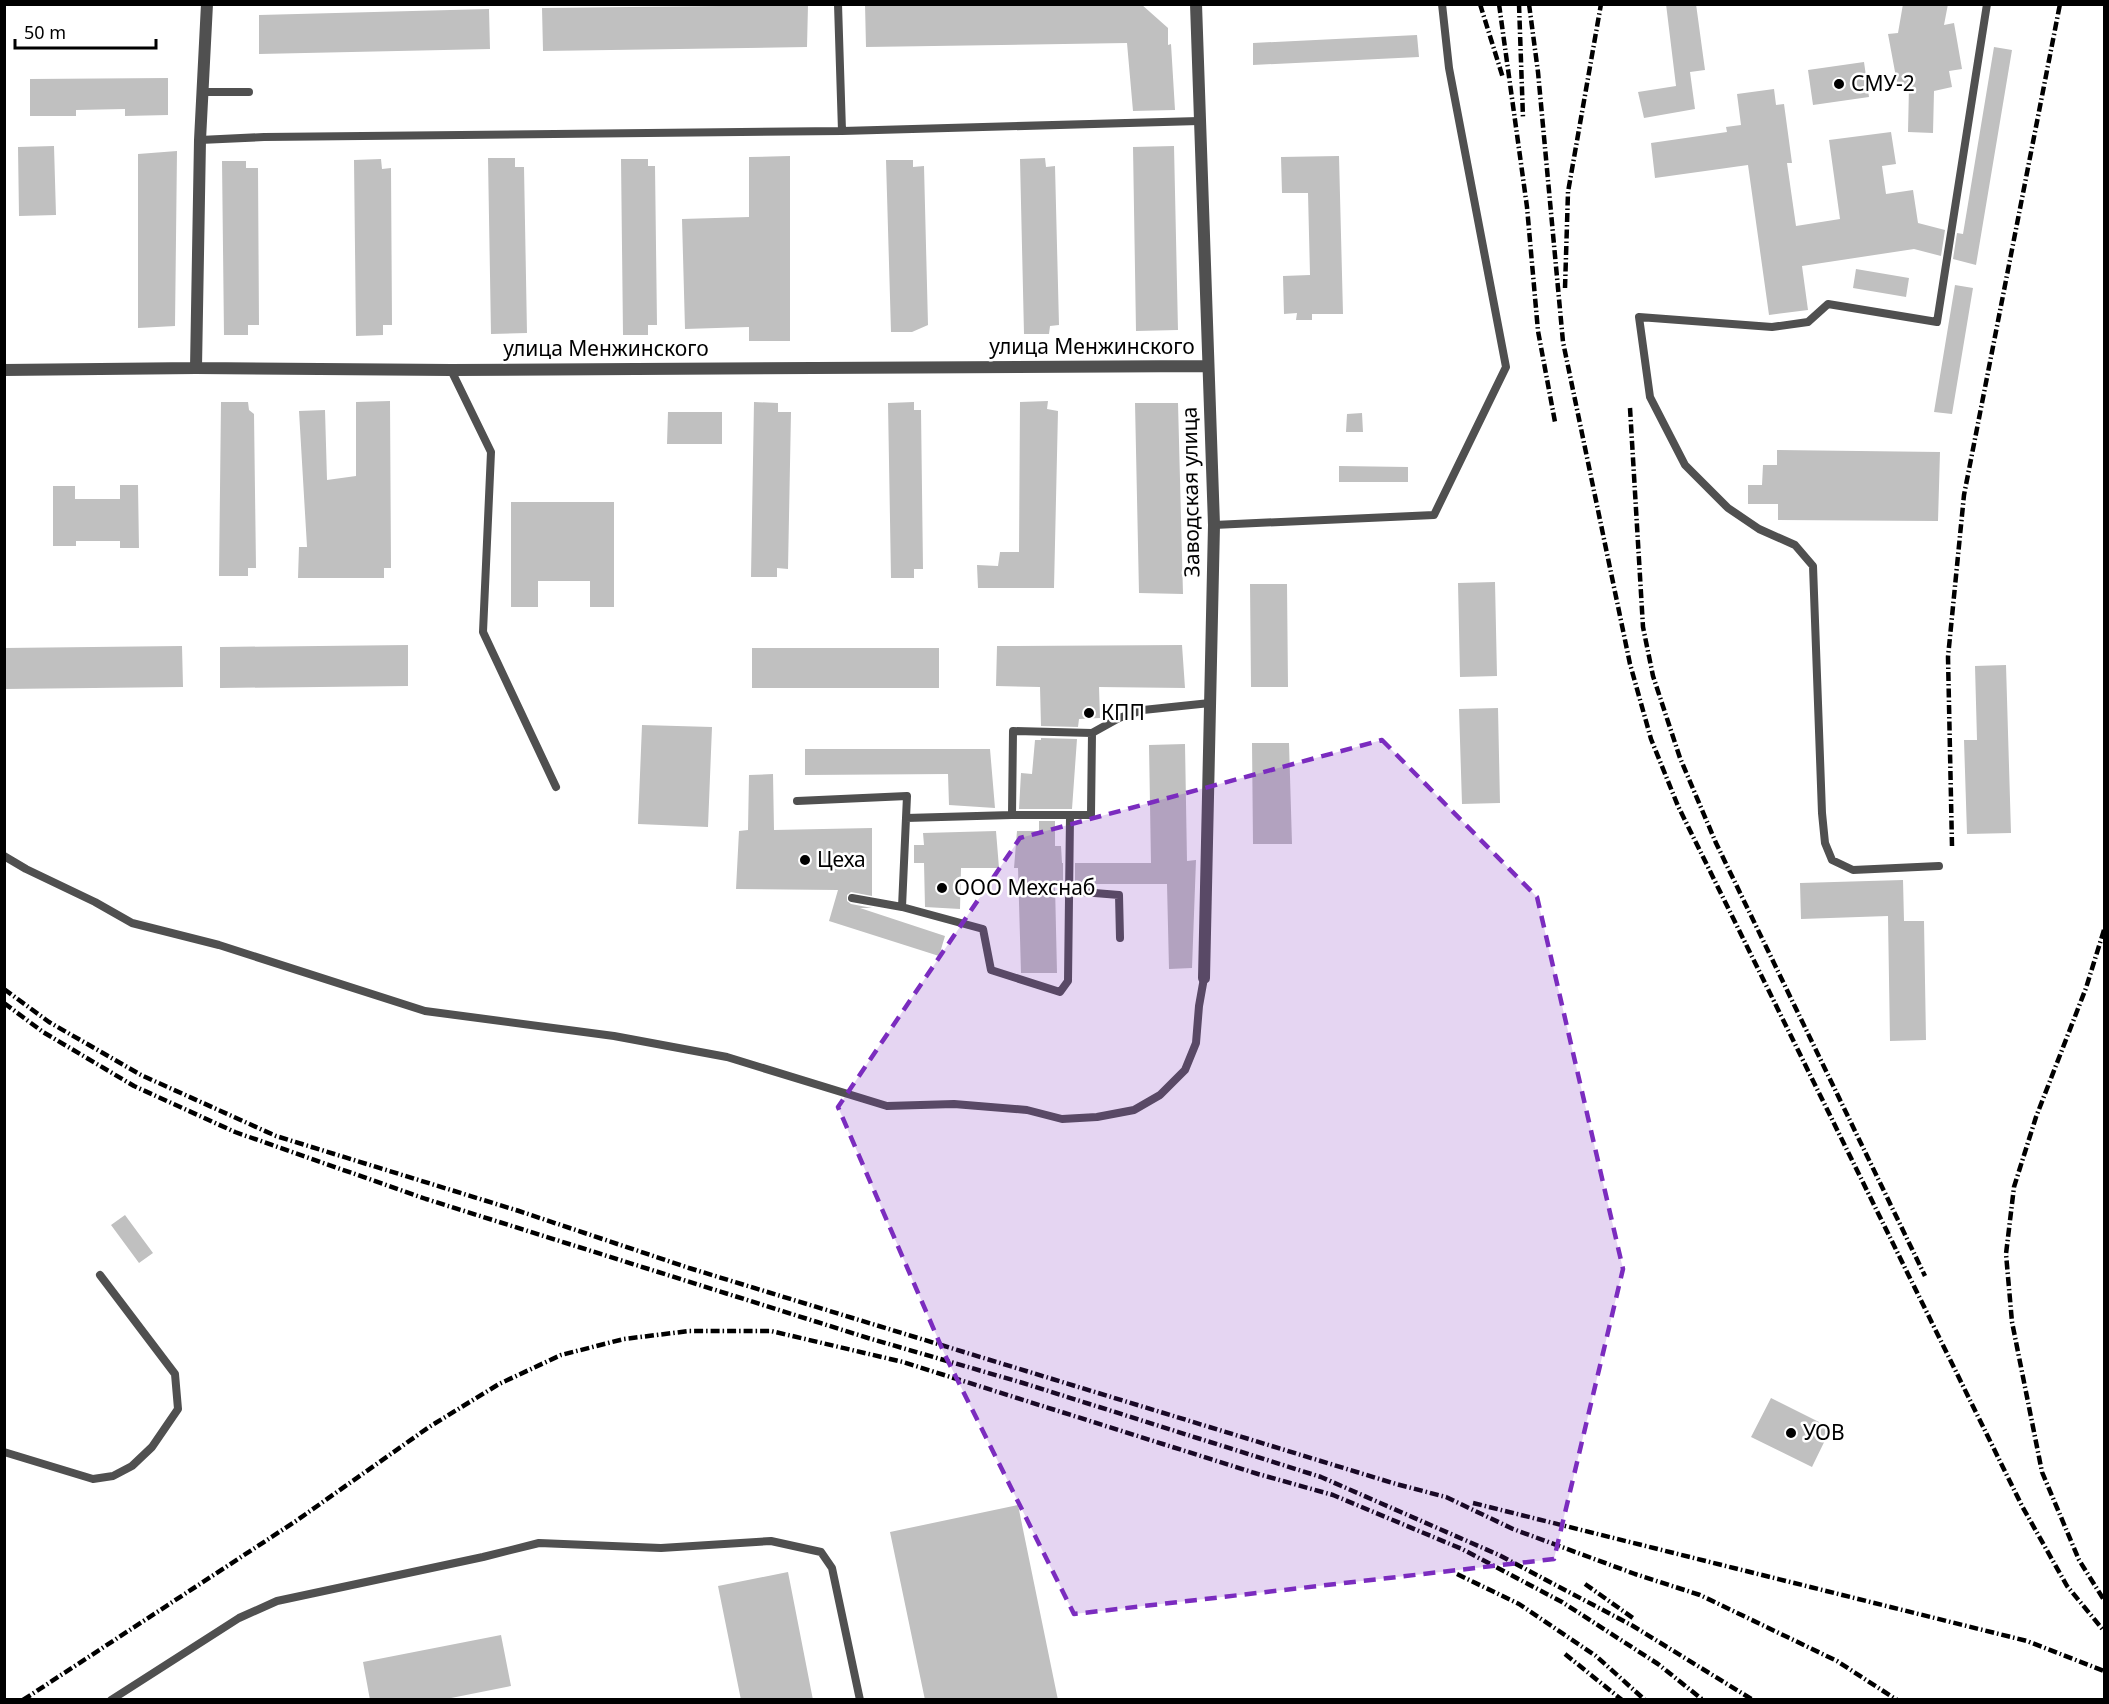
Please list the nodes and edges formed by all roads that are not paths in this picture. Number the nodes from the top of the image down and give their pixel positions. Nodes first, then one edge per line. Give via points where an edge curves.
1 (207, 4) edge
2 (838, 4) edge
3 (1196, 4) edge
4 (1442, 4) edge
5 (1987, 4) edge
6 (203, 92) junction
7 (249, 92) dead end
8 (1198, 121) junction
9 (842, 131) junction
10 (200, 140) junction
11 (1208, 366) junction
12 (196, 368) junction
13 (4, 370) edge
14 (451, 370) junction
15 (1214, 525) junction
16 (1210, 703) junction
17 (1092, 733) junction
18 (556, 788) dead end
19 (798, 801) dead end
20 (1012, 815) junction
21 (1070, 816) junction
22 (906, 818) junction
23 (4, 856) edge
24 (1939, 866) dead end
25 (1070, 891) junction
26 (852, 898) dead end
27 (902, 907) junction
28 (1120, 938) dead end
29 (1204, 978) joint
30 (100, 1275) dead end
31 (4, 1452) edge
32 (111, 1700) edge
33 (860, 1700) edge

1 - 6 street
2 - 9 lane
3 - 8 street, Заводская улица
4 - 15 lane via 1449,68 1506,367 1434,515
5 - 24 lane via 1937,322 1828,304 1808,322 1772,327 1639,317 1650,397 1684,465 1728,508 1759,529 1795,545 1813,566 1822,813 1825,843 1832,860 1853,870
6 - 7 lane
6 - 10 street
8 - 9 lane
8 - 11 street, Заводская улица
9 - 10 lane
10 - 12 street
11 - 14 street, улица Менжинского
11 - 15 street, Заводская улица
12 - 13 street, улица Менжинского
12 - 14 street, улица Менжинского
14 - 18 lane via 491,452 483,632
15 - 16 street, Заводская улица
16 - 17 lane via 1143,710
16 - 29 street, Заводская улица
17 - 20 lane via 1013,731
17 - 21 lane via 1091,815
19 - 22 lane via 907,796
20 - 21 lane
20 - 22 lane
21 - 25 lane
22 - 27 lane
23 - 29 lane via 132,923 219,945 425,1011 614,1036 727,1057 887,1107 954,1104 1027,1110 1062,1119 1134,1110 1160,1095 1185,1070 1196,1043
25 - 27 lane via 1068,981 1060,992 991,970 983,929
25 - 28 lane via 1119,895
26 - 27 lane
30 - 31 lane via 175,1374 178,1409 152,1447 132,1466 113,1476 93,1479
32 - 33 lane via 239,1618 277,1601 539,1543 661,1548 771,1541 821,1552 832,1568

